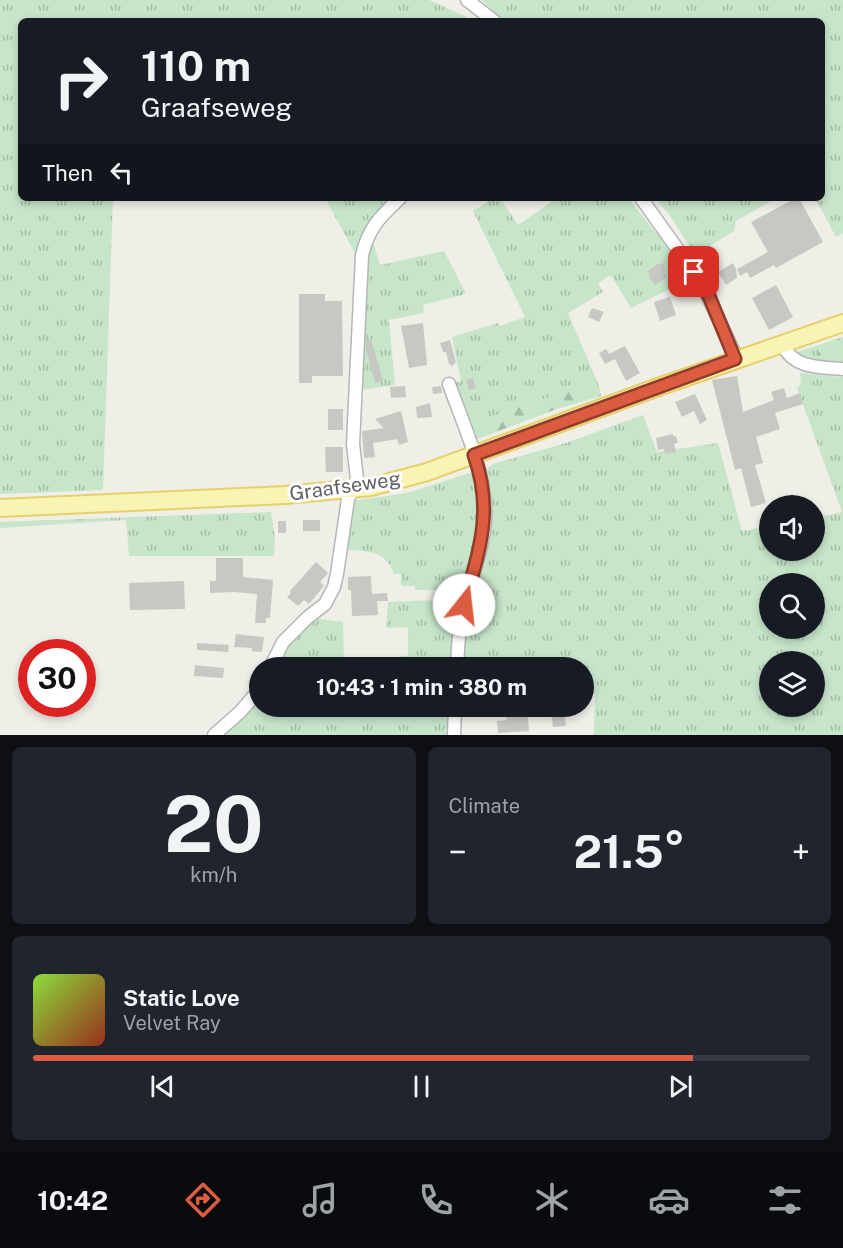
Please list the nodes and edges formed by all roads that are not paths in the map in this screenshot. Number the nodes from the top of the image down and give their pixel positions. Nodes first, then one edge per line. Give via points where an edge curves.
1 (466, 0) edge
2 (490, 18) edge
3 (397, 201) edge
4 (643, 201) edge
5 (843, 323) edge
6 (782, 344) junction
7 (735, 359) junction
8 (843, 369) edge
9 (449, 384) dead end
10 (474, 455) junction
11 (352, 490) junction
12 (0, 508) edge
13 (276, 657) edge
14 (458, 657) edge
15 (249, 702) edge
16 (455, 717) edge
17 (214, 735) edge
18 (454, 735) edge

1 - 2 street
3 - 11 street via 369,232 362,255 353,444 357,480
4 - 7 street via 709,296
5 - 6 main road, Graafseweg
6 - 7 main road, Graafseweg
6 - 8 street via 797,362
7 - 10 main road, Graafseweg
9 - 10 street
10 - 11 main road, Graafseweg via 400,481
10 - 14 street via 484,519 464,605
11 - 12 main road, Graafseweg
11 - 13 street via 334,587 325,604 284,642
15 - 17 street
16 - 18 street

